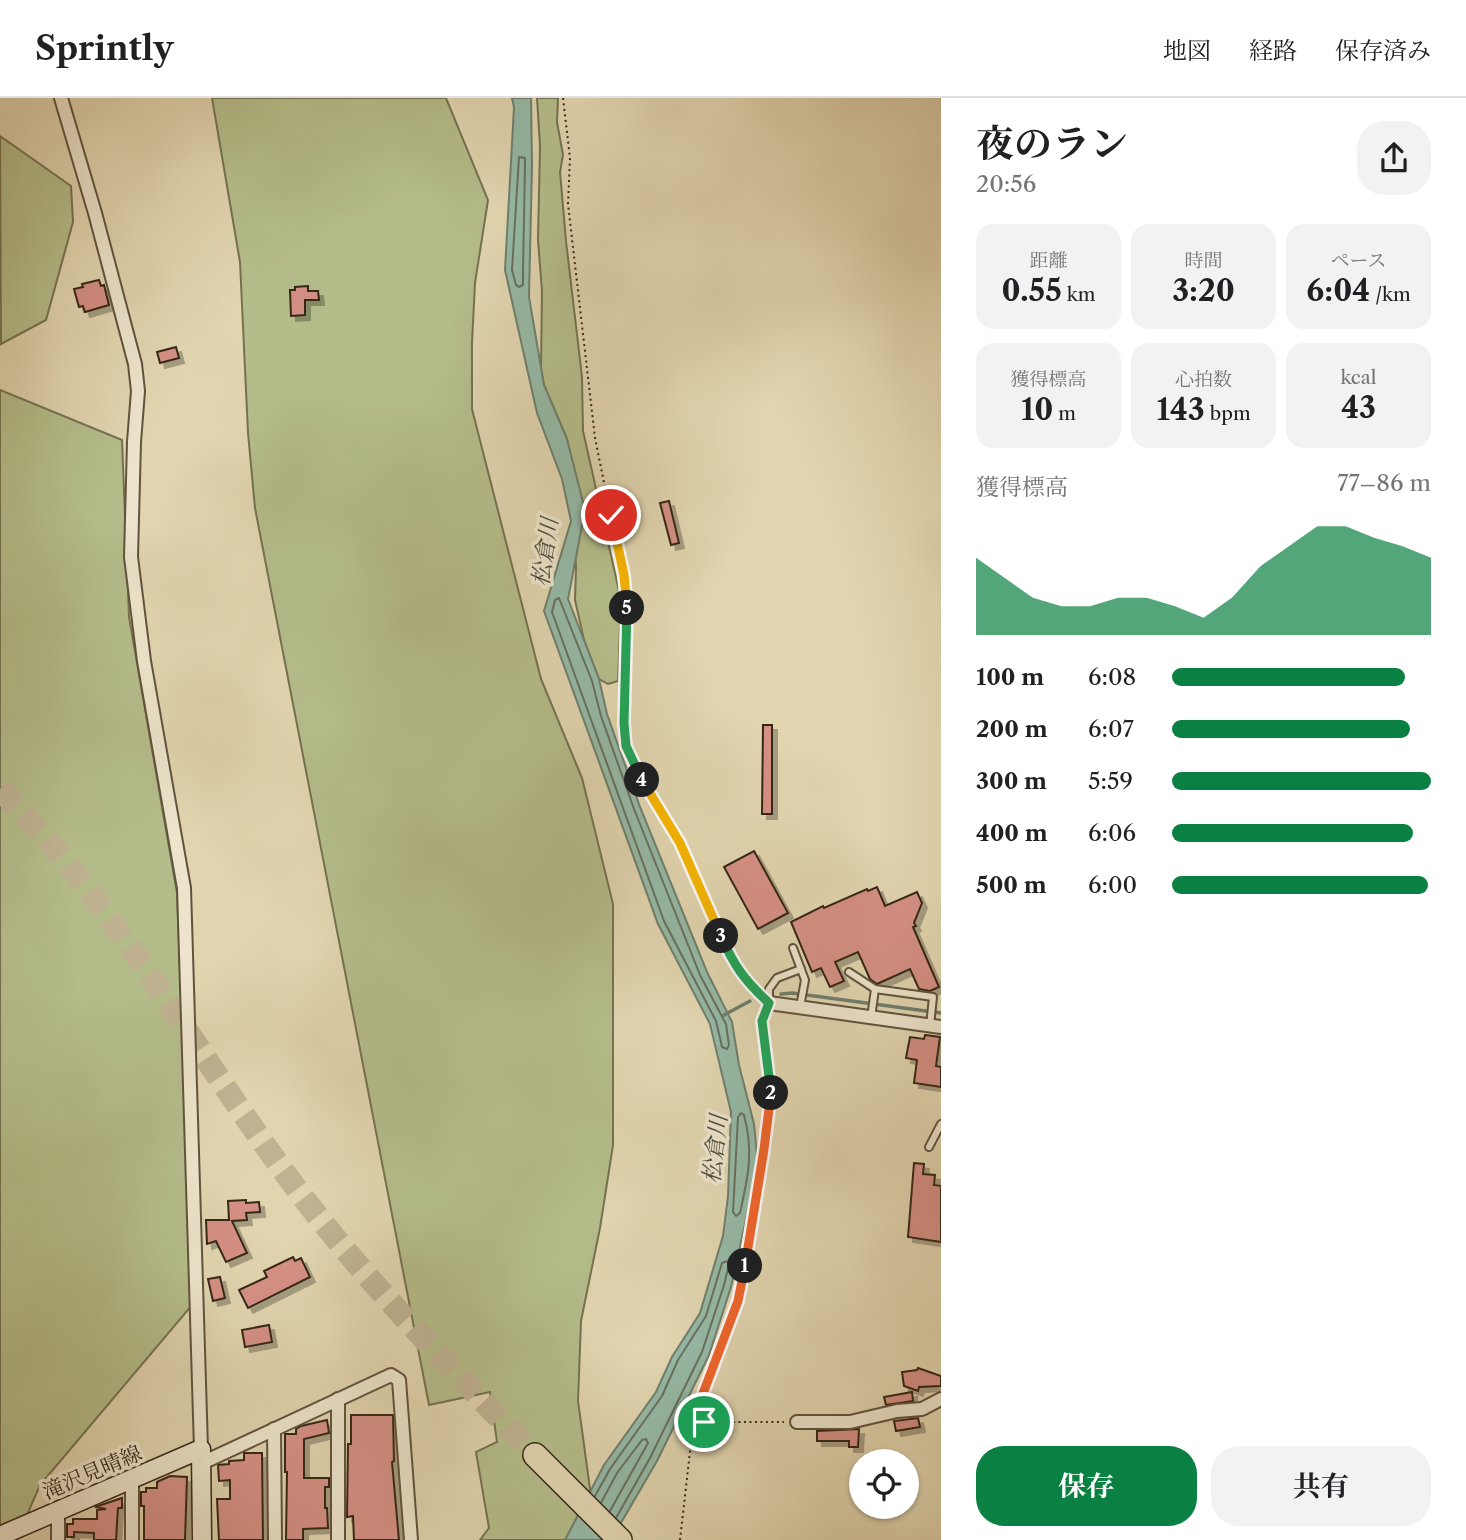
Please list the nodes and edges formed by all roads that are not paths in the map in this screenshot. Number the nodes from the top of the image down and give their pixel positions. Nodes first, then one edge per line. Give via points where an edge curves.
1 (61, 98) edge
2 (793, 947) dead end
3 (801, 969) junction
4 (849, 972) dead end
5 (875, 993) junction
6 (769, 1003) joint
7 (801, 1003) junction
8 (872, 1014) junction
9 (934, 1024) edge
10 (941, 1124) edge
11 (929, 1147) dead end
12 (338, 1399) junction
13 (941, 1399) edge
14 (797, 1422) road end
15 (274, 1429) junction
16 (202, 1456) junction
17 (531, 1459) tunnel mouth
18 (132, 1479) junction
19 (561, 1489) junction
20 (58, 1512) junction
21 (0, 1536) edge
22 (58, 1540) edge
23 (132, 1540) edge
24 (202, 1540) edge
25 (275, 1540) edge
26 (338, 1540) edge
27 (411, 1540) edge
28 (606, 1540) edge
29 (620, 1540) edge

1 - 16 street via 135,364 138,391 131,557 144,662 184,888
2 - 3 lane
3 - 6 lane via 777,978 769,989
3 - 7 lane via 805,980
4 - 5 lane
5 - 8 lane
5 - 9 lane via 933,997
6 - 7 street
7 - 8 street
8 - 9 street
10 - 11 lane
12 - 15 street
12 - 26 street
12 - 27 street via 387,1375 399,1380
13 - 14 street via 922,1409 850,1422
15 - 16 street
15 - 25 street
16 - 18 street, 滝沢見晴線
16 - 24 street
17 - 19 highway
18 - 20 street, 滝沢見晴線
18 - 23 street
19 - 28 highway
19 - 29 highway
20 - 21 street, 滝沢見晴線
20 - 22 street

